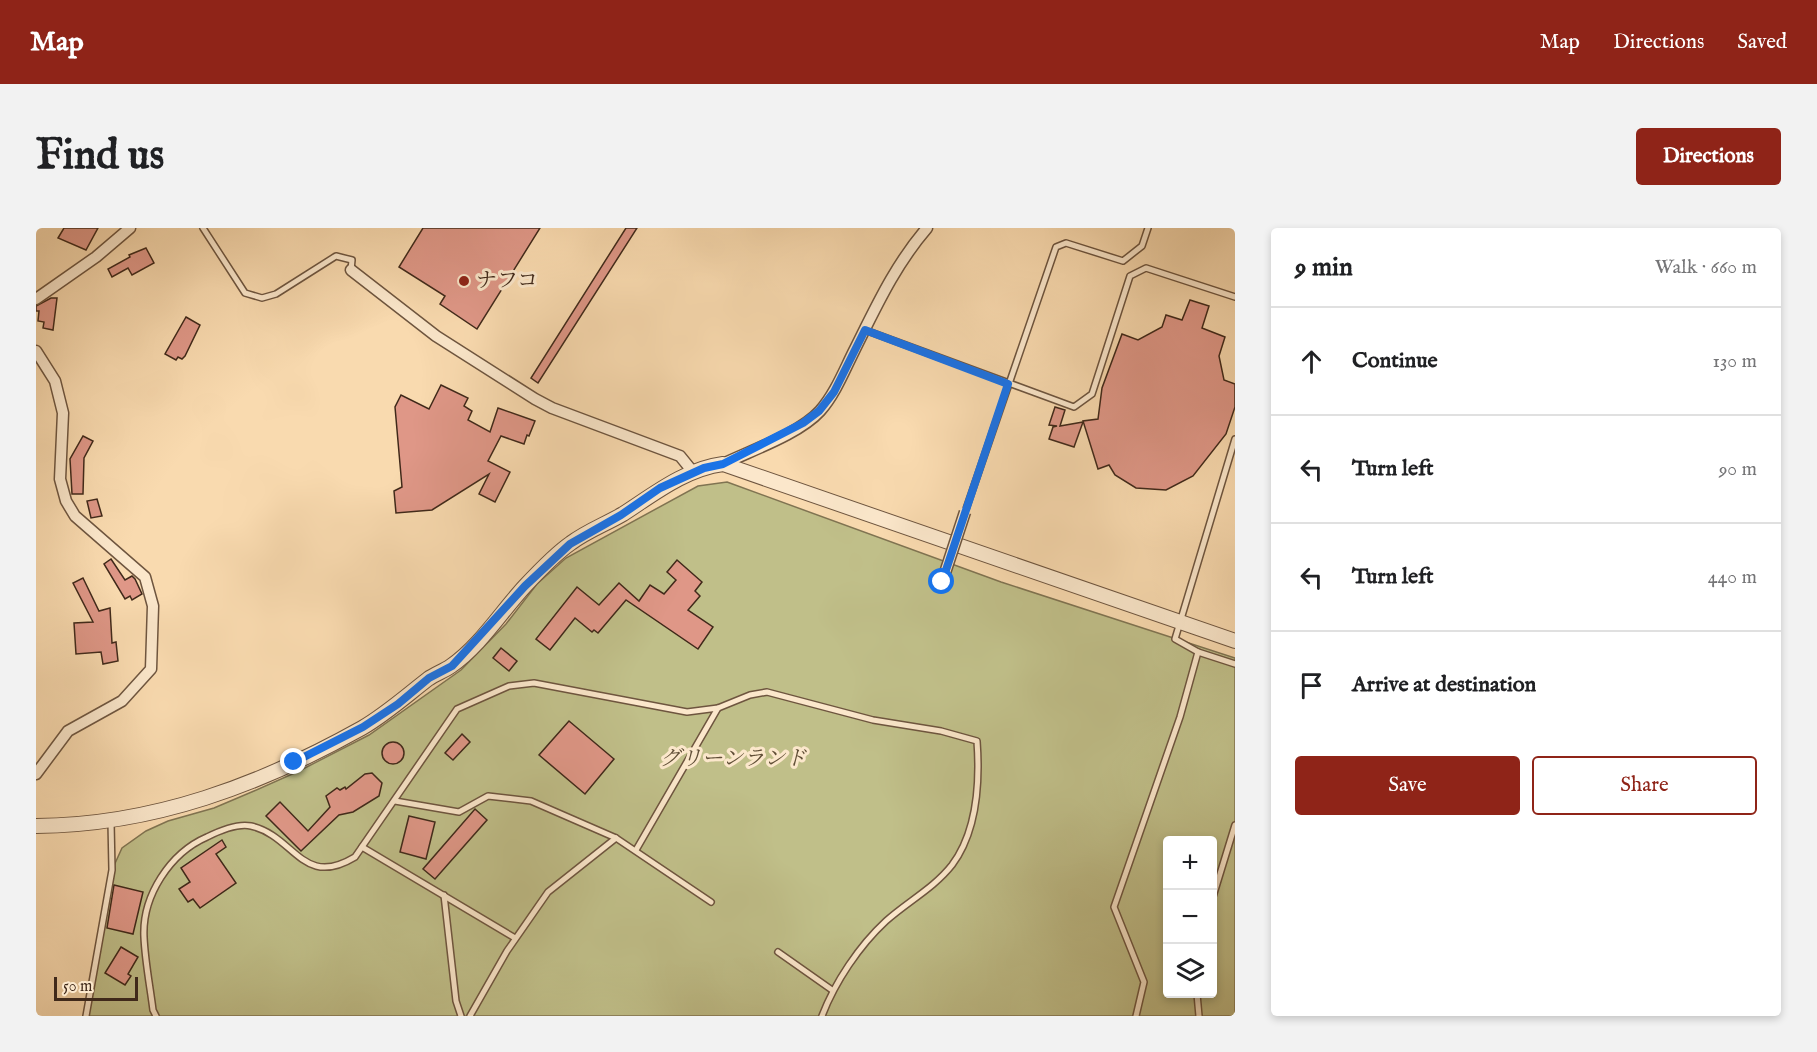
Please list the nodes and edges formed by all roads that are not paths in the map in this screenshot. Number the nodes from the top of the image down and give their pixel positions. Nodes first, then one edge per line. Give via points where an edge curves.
1 (130, 228) edge
2 (203, 228) edge
3 (927, 228) edge
4 (1148, 228) edge
5 (351, 270) joint
6 (1235, 297) edge
7 (36, 299) edge
8 (865, 330) junction
9 (36, 351) edge
10 (1008, 384) junction
11 (1235, 439) edge
12 (723, 464) junction
13 (693, 472) junction
14 (965, 512) joint
15 (942, 582) dead end
16 (1182, 621) junction
17 (1235, 641) edge
18 (1198, 652) junction
19 (1235, 664) edge
20 (718, 708) junction
21 (36, 774) edge
22 (395, 801) junction
23 (111, 822) junction
24 (1235, 825) edge
25 (36, 826) edge
26 (616, 838) junction
27 (362, 847) junction
28 (636, 850) junction
29 (1215, 890) edge
30 (444, 896) junction
31 (711, 902) dead end
32 (515, 938) junction
33 (778, 952) dead end
34 (832, 990) junction
35 (1197, 998) edge
36 (86, 1016) edge
37 (156, 1016) edge
38 (462, 1016) edge
39 (470, 1016) edge
40 (822, 1016) edge
41 (1136, 1016) edge
42 (1199, 1016) edge

1 - 7 street
2 - 5 lane via 245,293 253,296 276,294 336,256 352,260
3 - 8 street via 884,288
4 - 10 lane via 1142,246 1122,261 1066,243 1056,247
5 - 13 street via 435,336 544,403 680,456
6 - 10 lane via 1146,268 1130,276 1092,394 1074,407
8 - 10 lane
8 - 12 street via 834,392 819,411
9 - 21 street via 55,381 63,414 60,479 66,501 75,516 145,577 153,606 151,669 122,701 68,731
10 - 14 lane
11 - 16 lane
12 - 13 street
12 - 16 street
13 - 23 street via 570,544 525,586 452,666 429,678 363,727 251,782 148,815
14 - 15 street, bridge
16 - 17 street
16 - 18 lane via 1175,639
18 - 19 lane
18 - 41 lane via 1180,717 1113,907 1144,982
20 - 22 lane via 687,712 558,686 509,686 457,709
20 - 28 lane
20 - 34 lane via 767,692 873,720 977,741 976,801 958,855 937,881 884,922
22 - 26 lane via 459,812 488,796 531,801
22 - 27 lane
23 - 25 street
23 - 36 lane via 112,870
24 - 29 lane
26 - 28 lane
26 - 32 lane via 548,892
27 - 30 lane
27 - 37 lane via 355,857 327,869 313,866 258,828 247,825 215,833 183,852 166,869 152,894 144,934
28 - 31 lane
30 - 32 lane
30 - 38 lane via 456,1001
32 - 39 lane
33 - 34 lane
34 - 40 lane
35 - 42 lane

